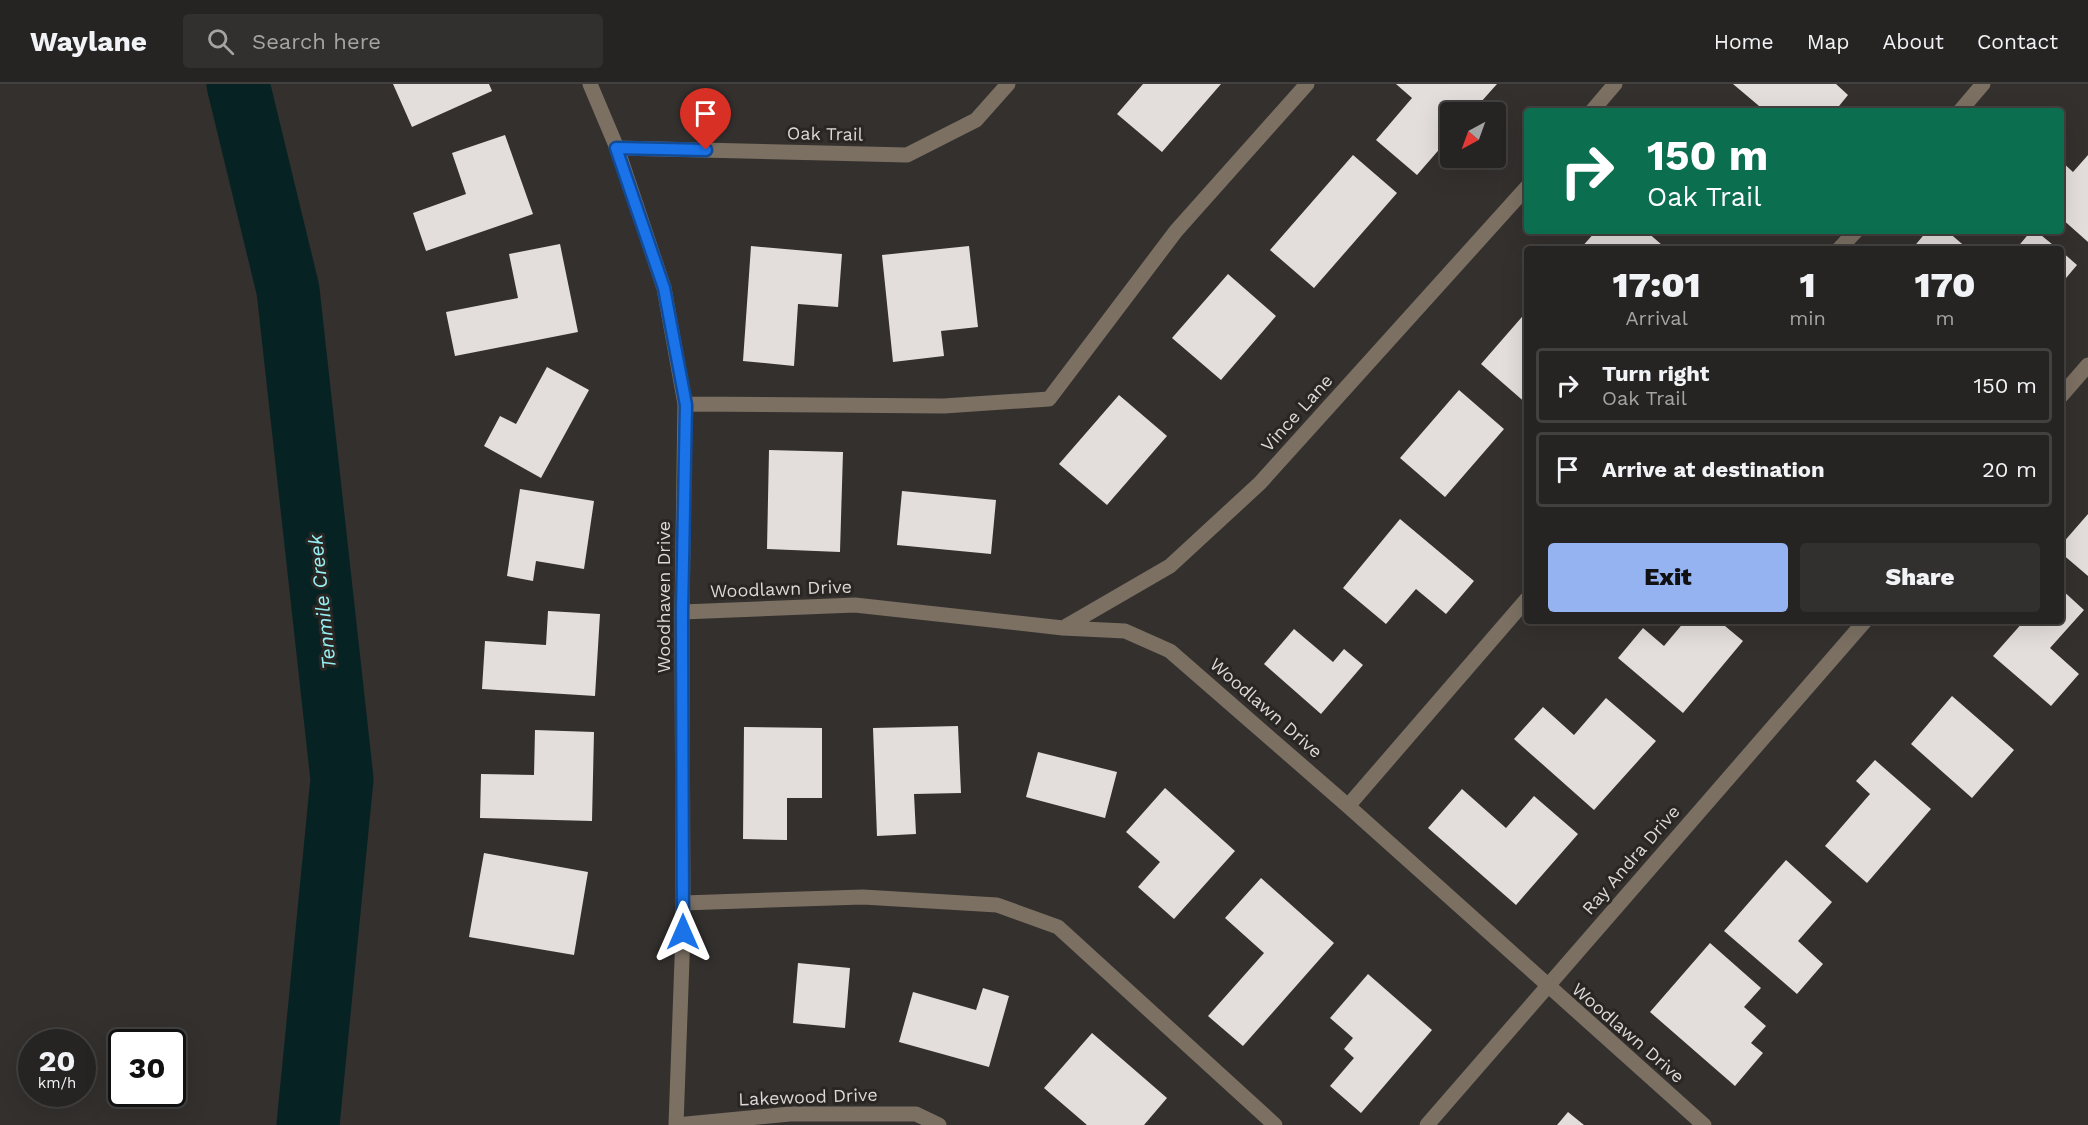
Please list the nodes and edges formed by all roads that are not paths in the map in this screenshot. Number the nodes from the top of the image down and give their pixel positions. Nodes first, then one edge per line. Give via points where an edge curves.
1 (590, 84) edge
2 (1008, 84) edge
3 (1307, 84) edge
4 (1615, 84) edge
5 (1983, 84) edge
6 (1595, 108) edge
7 (1963, 108) edge
8 (616, 148) junction
9 (1524, 190) edge
10 (1853, 234) edge
11 (1842, 246) edge
12 (2088, 364) edge
13 (2064, 392) edge
14 (686, 405) junction
15 (1524, 602) edge
16 (682, 612) junction
17 (1862, 624) edge
18 (1063, 627) junction
19 (1348, 806) junction
20 (683, 903) junction
21 (1547, 987) junction
22 (676, 1125) edge
23 (939, 1125) edge
24 (1275, 1125) edge
25 (1426, 1125) edge
26 (1704, 1125) edge

1 - 8 street, Woodhaven Drive
2 - 8 street, Oak Trail via 976,120 908,155
3 - 14 street via 1176,231 1049,399 944,406
4 - 6 street
5 - 7 street
8 - 14 street, Woodhaven Drive via 664,288
9 - 18 street, Vince Lane via 1260,483 1170,566
10 - 11 street
12 - 13 street
14 - 16 street, Woodhaven Drive
15 - 19 street
16 - 18 street, Woodlawn Drive via 855,605
16 - 20 street, Woodhaven Drive
17 - 21 street, Ray Andra Drive
18 - 19 street, Woodlawn Drive via 1125,631 1170,651
19 - 21 street, Woodlawn Drive
20 - 22 street, Woodhaven Drive
20 - 24 street via 863,897 997,905 1058,927
21 - 25 street, Ray Andra Drive
21 - 26 street, Woodlawn Drive
22 - 23 street, Lakewood Drive via 802,1114 916,1114

